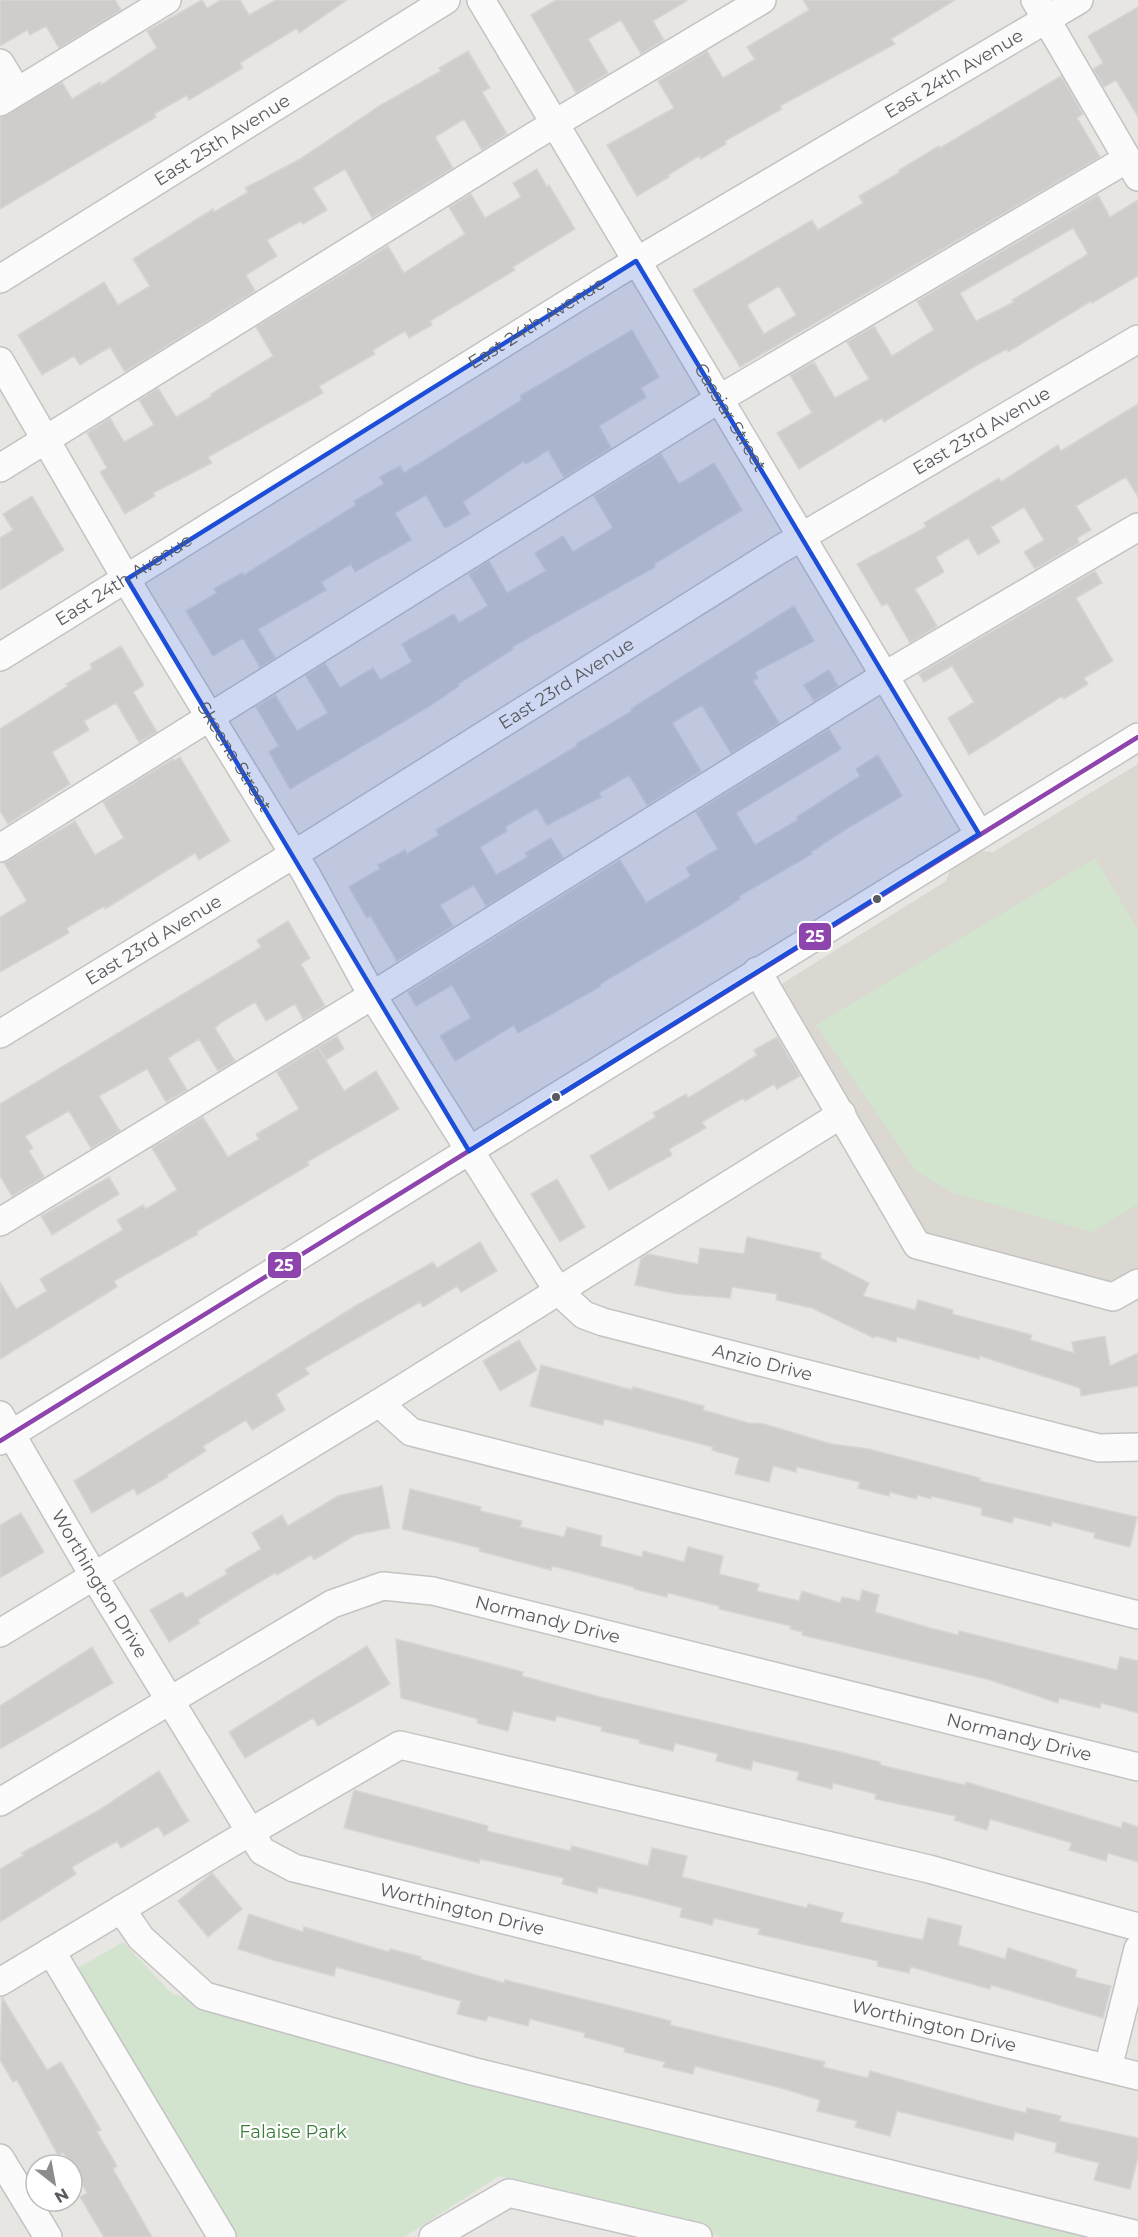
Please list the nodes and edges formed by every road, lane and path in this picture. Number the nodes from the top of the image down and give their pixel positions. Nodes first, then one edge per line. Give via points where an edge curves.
1 (167, 0) edge
2 (446, 0) edge
3 (481, 0) edge
4 (762, 0) edge
5 (1079, 0) edge
6 (1040, 10) edge
7 (0, 63) edge
8 (8, 96) edge
9 (555, 124) junction
10 (1133, 168) edge
11 (636, 261) junction
12 (0, 279) edge
13 (1138, 339) edge
14 (0, 361) edge
15 (719, 399) junction
16 (45, 441) junction
17 (0, 468) edge
18 (1138, 527) edge
19 (802, 538) junction
20 (126, 579) junction
21 (0, 657) edge
22 (884, 676) junction
23 (211, 718) junction
24 (1138, 737) edge
25 (979, 834) junction
26 (0, 848) edge
27 (294, 854) junction
28 (757, 971) junction
29 (372, 995) junction
30 (0, 1035) edge
31 (842, 1114) junction
32 (469, 1152) junction
33 (0, 1222) edge
34 (1138, 1283) edge
35 (558, 1292) junction
36 (379, 1403) junction
37 (4, 1430) edge
38 (1138, 1447) edge
39 (95, 1578) junction
40 (1138, 1615) edge
41 (0, 1633) edge
42 (170, 1701) junction
43 (1138, 1767) edge
44 (0, 1802) edge
45 (249, 1832) junction
46 (121, 1909) junction
47 (1138, 1927) edge
48 (1138, 1949) edge
49 (51, 1951) junction
50 (0, 1982) edge
51 (1108, 2068) junction
52 (1138, 2076) edge
53 (0, 2158) edge
54 (1138, 2235) edge
55 (48, 2237) edge
56 (222, 2237) edge
57 (433, 2237) edge
58 (698, 2237) edge

1 - 8 street
2 - 12 street, East 25th Avenue
3 - 9 street, Cassiar Street
4 - 9 street
5 - 6 street, East 24th Avenue
6 - 10 street
6 - 11 street, East 24th Avenue
7 - 8 street
9 - 11 street, Cassiar Street
9 - 16 street
10 - 15 street
11 - 15 street, Cassiar Street
11 - 20 street, East 24th Avenue
13 - 19 street, East 23rd Avenue
14 - 16 street, Skeena Street
15 - 19 street, Cassiar Street
15 - 23 street
16 - 17 street
16 - 20 street, Skeena Street
18 - 22 street
19 - 22 street, Cassiar Street
19 - 27 street, East 23rd Avenue
20 - 21 street, East 24th Avenue
20 - 23 street, Skeena Street
22 - 25 street, Cassiar Street
22 - 29 street
23 - 26 street
23 - 27 street, Skeena Street
24 - 25 street
25 - 28 street
27 - 29 street, Skeena Street
27 - 30 street, East 23rd Avenue
28 - 31 street
28 - 32 street
29 - 32 street, Skeena Street
29 - 33 street
31 - 34 street via 917,1245 1113,1297
31 - 35 street
32 - 35 street, Anzio Drive
32 - 37 street
35 - 36 street
35 - 38 street, Anzio Drive via 584,1314 603,1322 1099,1448
36 - 39 street
36 - 40 street via 411,1432
37 - 39 street, Worthington Drive
39 - 41 street
39 - 42 street, Worthington Drive
42 - 43 street, Normandy Drive via 332,1604 383,1586 433,1591
42 - 44 street, Normandy Drive
42 - 45 street, Worthington Drive
45 - 46 street
45 - 47 street via 400,1745 929,1869
45 - 51 street, Worthington Drive via 261,1851 294,1868
46 - 49 street
46 - 54 street via 141,1938 205,1996 472,2071
48 - 51 street
49 - 50 street
49 - 56 street
51 - 52 street, Worthington Drive
53 - 55 street
57 - 58 street via 508,2193

